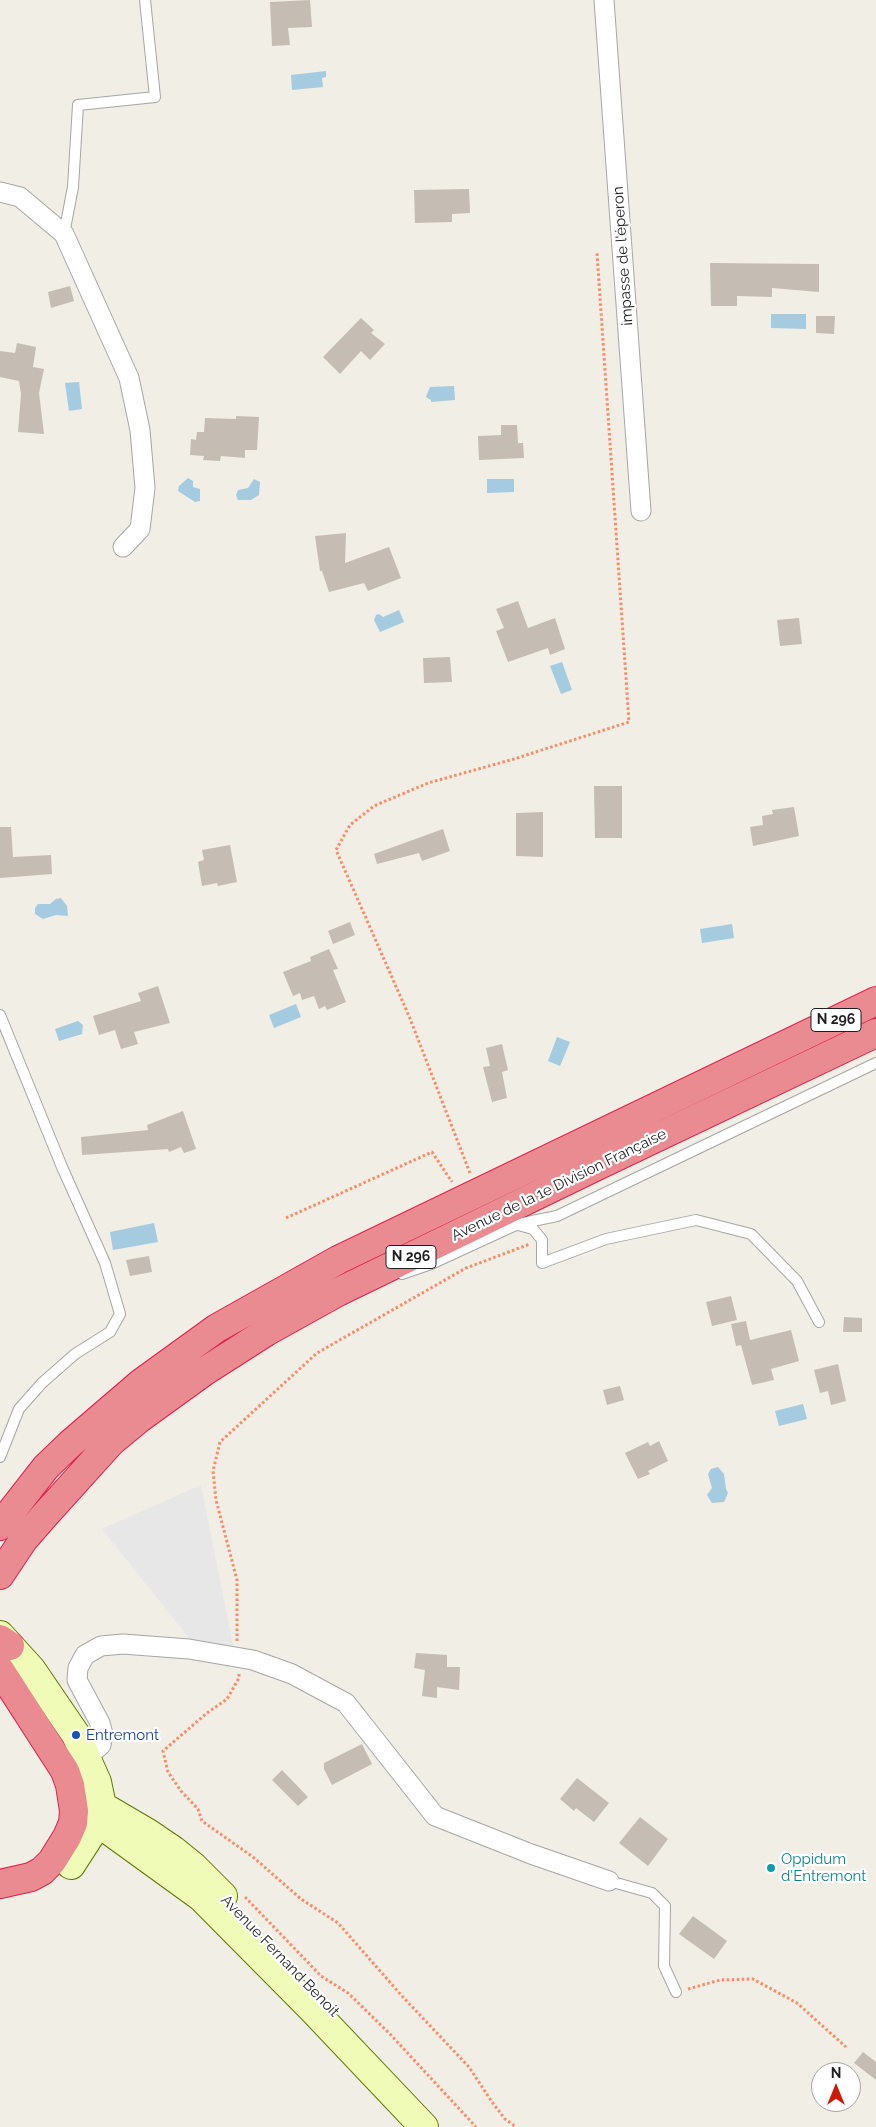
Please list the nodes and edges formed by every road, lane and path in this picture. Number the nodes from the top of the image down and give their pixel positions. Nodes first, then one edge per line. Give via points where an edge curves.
1 (145, 0) edge
2 (604, 0) edge
3 (0, 192) edge
4 (64, 234) junction
5 (597, 253) dead end
6 (641, 511) dead end
7 (123, 547) dead end
8 (876, 1001) edge
9 (0, 1015) edge
10 (876, 1033) edge
11 (876, 1063) edge
12 (471, 1196) junction
13 (286, 1218) dead end
14 (518, 1224) junction
15 (542, 1240) junction
16 (314, 1306) junction
17 (819, 1322) dead end
18 (0, 1457) edge
19 (46, 1467) junction
20 (0, 1513) edge
21 (0, 1526) edge
22 (3, 1570) edge
23 (2, 1651) edge
24 (237, 1658) junction
25 (87, 1756) junction
26 (89, 1812) junction
27 (147, 1858) junction
28 (71, 1865) junction
29 (609, 1881) joint
30 (0, 1884) edge
31 (243, 1896) dead end
32 (0, 1899) edge
33 (676, 1992) joint
34 (846, 2047) dead end
35 (424, 2127) edge
36 (442, 2127) edge
37 (476, 2127) edge
38 (516, 2127) edge

1 - 4 lane via 155,97 78,105 73,187
2 - 6 street, impasse de l'éperon
3 - 4 street via 20,197
4 - 7 street via 129,378 140,430 145,488 140,529
5 - 12 path via 629,722 428,783 383,802 350,825 336,850 409,1016
8 - 12 highway, Avenue de la 1e Division Française / N 296
9 - 18 lane via 62,1168 105,1263 120,1314 110,1332 75,1354 19,1409
10 - 16 highway, Avenue de la 1e Division Française / N 296 via 579,1174
11 - 14 lane via 557,1216
12 - 13 path via 432,1152
12 - 19 highway, Avenue de la 1e Division Française / N 296 via 338,1260 217,1328 141,1383
14 - 15 lane via 533,1230
14 - 16 lane via 431,1264
15 - 17 lane via 542,1263 606,1239 696,1220 751,1234 797,1281
15 - 24 path via 466,1268 316,1353 220,1442 213,1471 216,1500 237,1580
16 - 22 highway, Avenue de la 1e Division Française / N 296 via 205,1371 140,1418 86,1468 24,1539
19 - 20 highway
19 - 21 highway, Avenue de la 1e Division Française / N 296
23 - 25 main road via 31,1669
23 - 26 highway via 70,1786
24 - 25 street via 189,1649 123,1644 101,1646 85,1655 78,1668 77,1680 103,1734 101,1745
24 - 29 street via 292,1674 346,1703 435,1816
24 - 38 path via 239,1678 227,1699 163,1751 168,1772 198,1809 202,1821 338,1923 468,2067 492,2102
25 - 26 main road via 97,1782
26 - 27 main road, Avenue Fernand Benoit
26 - 28 main road via 91,1834
26 - 30 highway via 73,1823 52,1861 42,1871
26 - 36 main road, Avenue Fernand Benoit via 148,1833 194,1867 283,1955
27 - 28 main road via 111,1850
27 - 35 main road, Avenue Fernand Benoit via 200,1897
28 - 32 highway via 35,1889
29 - 33 lane via 652,1893 665,1906 664,1966
31 - 37 path via 321,1976 348,1993 390,2034
33 - 34 path via 720,1980 753,1979 797,2003

